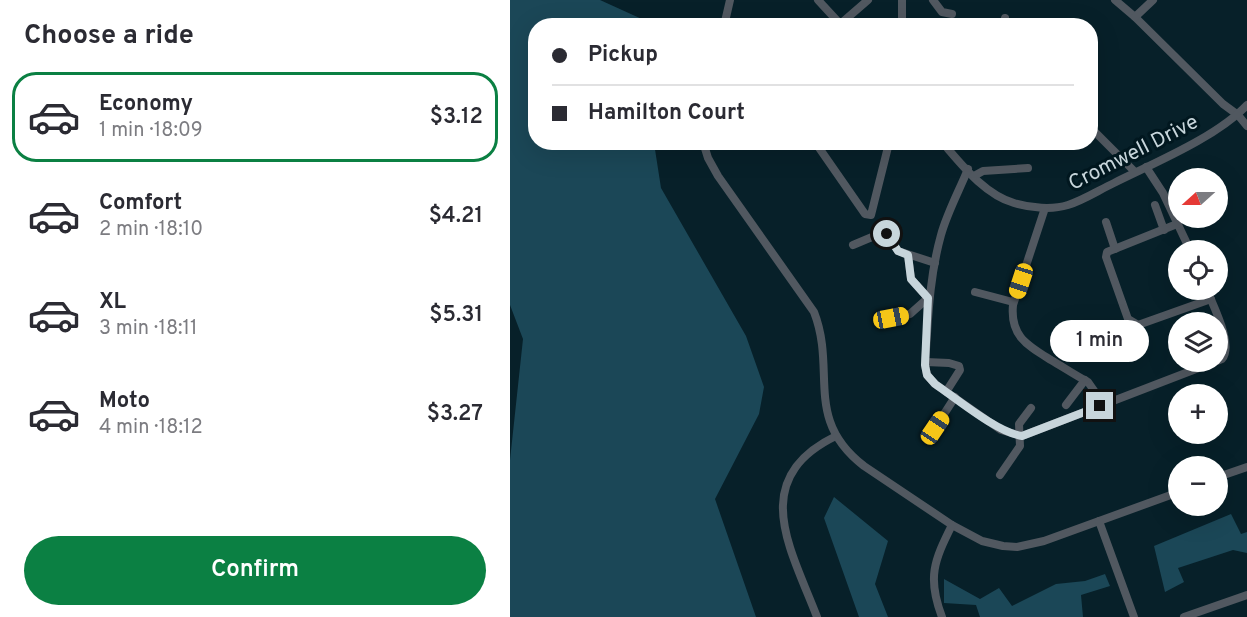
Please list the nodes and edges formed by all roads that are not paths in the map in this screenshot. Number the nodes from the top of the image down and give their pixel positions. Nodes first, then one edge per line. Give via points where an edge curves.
1 (730, 0) edge
2 (818, 0) edge
3 (868, 0) edge
4 (902, 0) edge
5 (933, 0) edge
6 (1115, 0) edge
7 (1153, 0) edge
8 (952, 14) dead end
9 (1135, 17) junction
10 (726, 18) edge
11 (834, 18) edge
12 (848, 18) edge
13 (902, 18) edge
14 (1247, 105) edge
15 (1238, 115) junction
16 (1247, 126) edge
17 (1098, 135) edge
18 (705, 150) edge
19 (821, 150) edge
20 (887, 150) edge
21 (949, 150) edge
22 (1146, 167) junction
23 (1028, 168) dead end
24 (968, 170) junction
25 (1135, 172) junction
26 (974, 176) junction
27 (1168, 203) edge
28 (1155, 205) dead end
29 (1045, 208) junction
30 (1106, 222) dead end
31 (1169, 228) edge
32 (1164, 230) junction
33 (853, 245) dead end
34 (1115, 249) junction
35 (908, 255) junction
36 (934, 263) junction
37 (975, 292) dead end
38 (928, 298) junction
39 (1208, 300) edge
40 (1211, 300) edge
41 (1014, 302) junction
42 (891, 318) dead end
43 (926, 362) junction
44 (1084, 380) junction
45 (946, 392) junction
46 (955, 398) junction
47 (1066, 405) dead end
48 (1100, 406) junction
49 (1031, 408) dead end
50 (935, 428) dead end
51 (1019, 435) junction
52 (836, 436) junction
53 (1247, 467) edge
54 (1228, 474) edge
55 (1000, 475) dead end
56 (1168, 496) edge
57 (1099, 521) junction
58 (952, 525) junction
59 (1247, 595) edge
60 (817, 617) edge
61 (942, 617) edge
62 (1134, 617) edge
63 (1184, 617) edge

1 - 10 street
2 - 11 street
3 - 12 street
4 - 13 street
5 - 8 street via 942,12
6 - 9 street
7 - 9 street
9 - 15 street
14 - 15 street, Cromwell Drive
15 - 16 street
15 - 22 street, Cromwell Drive via 1216,131
17 - 25 street
18 - 52 street via 718,176 814,312 824,349 825,404
19 - 20 street via 865,214 871,215
21 - 24 street, Cromwell Drive
22 - 25 street, Cromwell Drive
22 - 27 street
23 - 26 street via 983,171
24 - 26 street, Cromwell Drive
24 - 36 street via 941,233
25 - 29 street, Cromwell Drive via 1068,205
26 - 29 street, Cromwell Drive via 990,193 1014,203
28 - 32 street
29 - 41 street
30 - 34 street
31 - 32 street
32 - 34 street
33 - 35 street via 887,234 898,251
34 - 39 street via 1107,252 1106,257 1128,318 1138,325
35 - 36 street
35 - 38 street via 911,279
36 - 38 street
37 - 41 street
38 - 42 street via 910,314
38 - 43 street
40 - 48 street via 1223,331 1225,357
41 - 44 street via 1012,318 1028,345
43 - 45 street via 927,375
43 - 45 street via 959,366
44 - 47 street
44 - 48 street via 1095,392
45 - 46 street
46 - 50 street
46 - 51 street via 1001,430
48 - 51 street
49 - 51 street via 1019,424
51 - 55 street via 1018,450
52 - 58 street via 850,456
52 - 60 street via 806,454 795,467 783,496 784,530
53 - 54 street
56 - 57 street
57 - 58 street via 1017,547 981,541
57 - 62 street
58 - 61 street via 937,556 933,579
59 - 63 street

